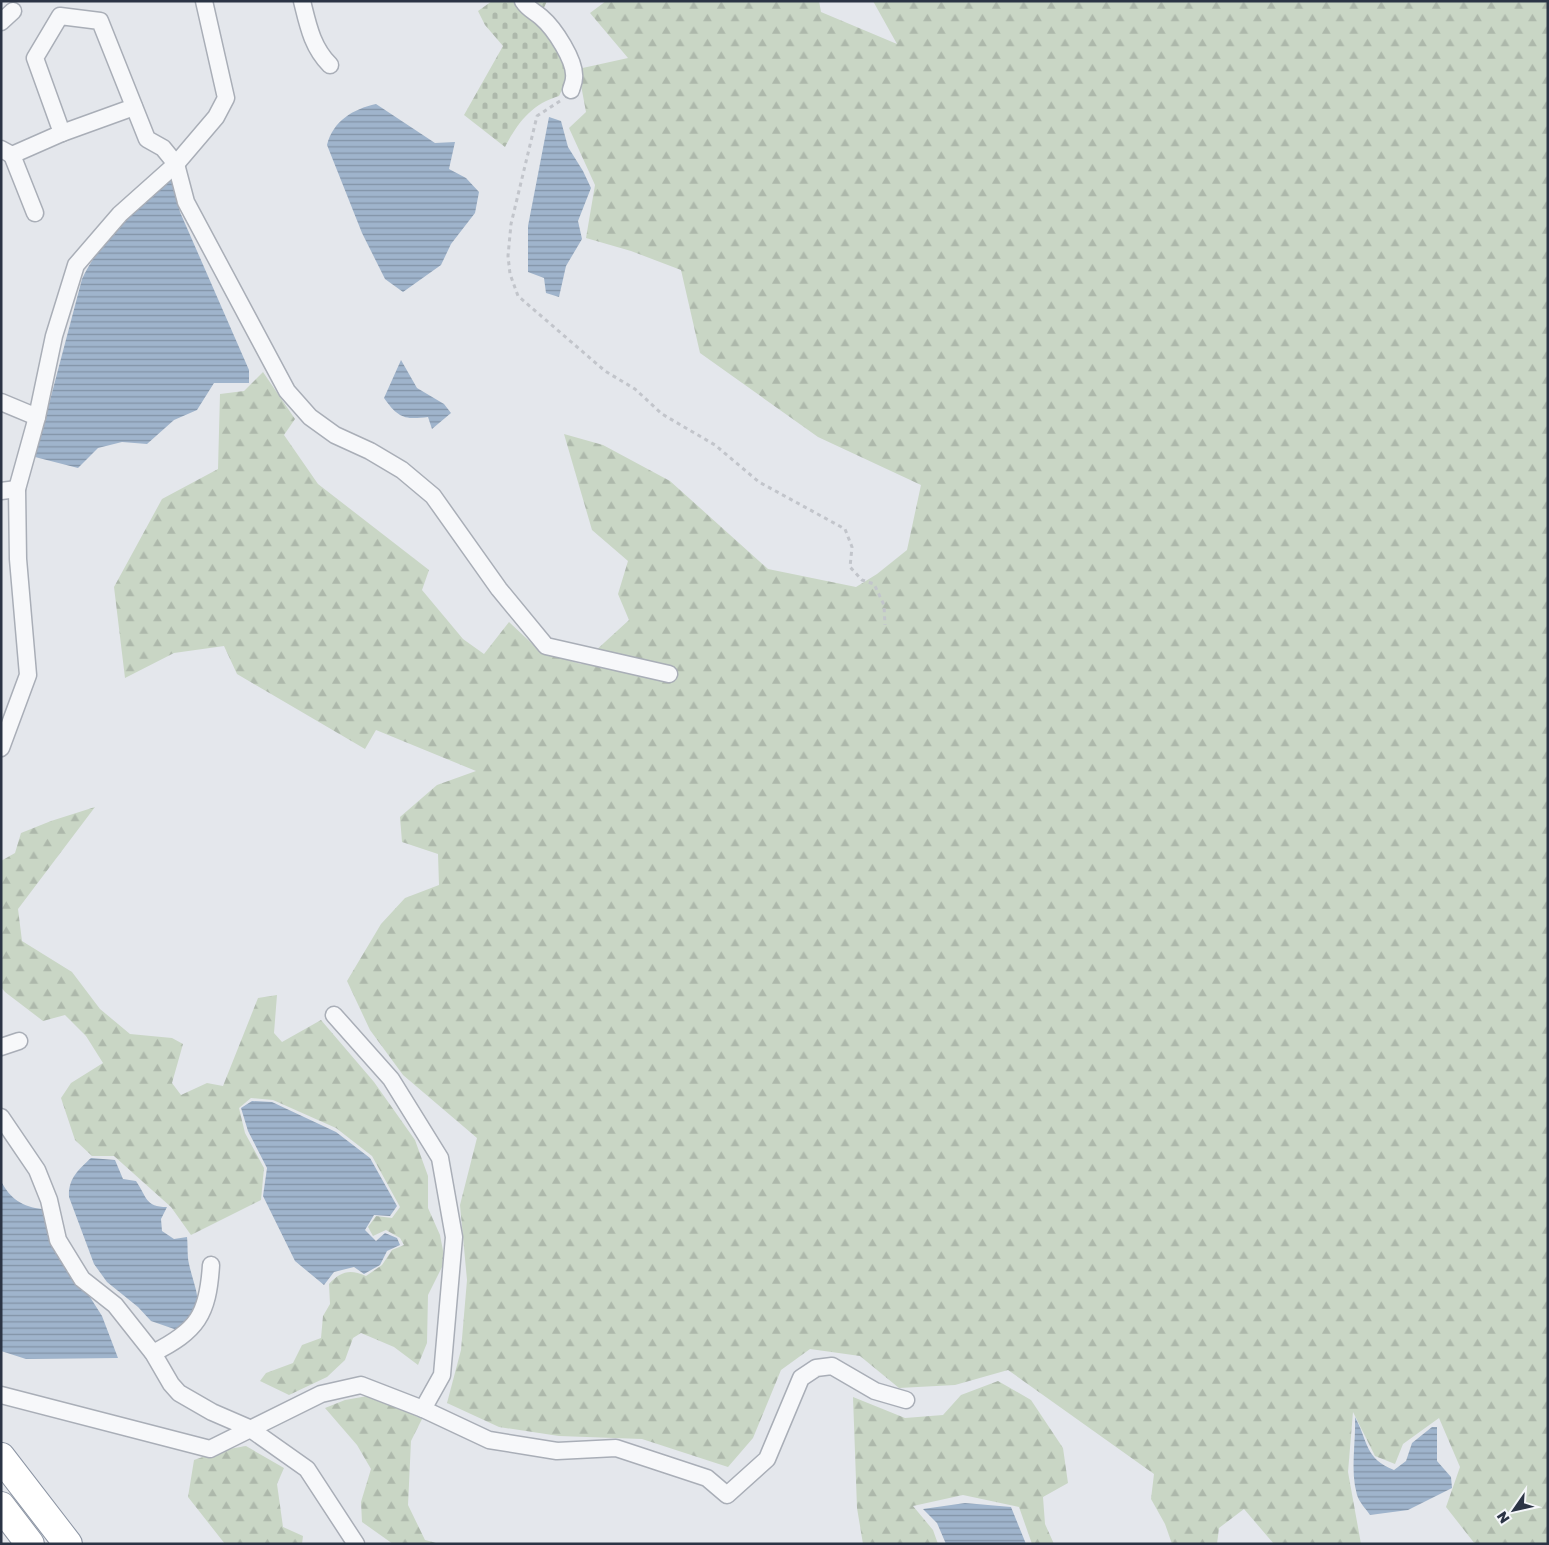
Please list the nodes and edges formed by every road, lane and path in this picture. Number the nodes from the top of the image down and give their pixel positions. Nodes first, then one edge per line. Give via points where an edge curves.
1 (302, 1) edge
2 (524, 1) edge
3 (209, 4) edge
4 (330, 65) dead end
5 (571, 90) joint
6 (134, 107) junction
7 (62, 133) junction
8 (7, 152) edge
9 (176, 164) junction
10 (35, 214) dead end
11 (1, 402) edge
12 (36, 417) junction
13 (9, 490) edge
14 (885, 625) dead end
15 (669, 674) dead end
16 (1, 748) edge
17 (334, 1014) dead end
18 (19, 1041) dead end
19 (1, 1047) edge
20 (1, 1117) edge
21 (211, 1265) dead end
22 (153, 1353) junction
23 (1, 1395) edge
24 (906, 1400) dead end
25 (423, 1409) junction
26 (249, 1428) junction
27 (1, 1457) edge
28 (1, 1506) edge
29 (30, 1544) edge
30 (68, 1544) edge
31 (356, 1544) edge

1 - 4 street via 314,45
2 - 5 street via 527,8 556,33 575,77
3 - 9 street via 226,98 216,117
5 - 14 path via 537,116 533,128 511,224 508,256 518,296 605,371 635,389 662,414 715,445 759,482 845,529 852,547 850,567 862,580 874,584 884,605
6 - 7 street
6 - 7 street via 100,21 60,16 35,58
6 - 9 street via 147,138 163,148
7 - 8 street
8 - 10 street
9 - 12 street via 120,214 76,265 54,336
9 - 15 street via 186,202 283,384 310,418 402,470 433,496 499,589 546,646
11 - 12 street
12 - 13 street
13 - 16 street via 28,675
17 - 25 street via 391,1079 440,1158 454,1237 442,1375
18 - 19 street
20 - 22 street via 37,1170 49,1200 58,1240 82,1279 115,1305
21 - 22 street via 209,1291 201,1316 175,1342
22 - 26 street via 179,1392 212,1412
23 - 26 street via 210,1449
24 - 25 street via 875,1392 832,1366 816,1368 801,1378 767,1459 727,1495 707,1478 616,1448 557,1451 489,1440
25 - 26 street via 361,1385 321,1394
26 - 31 street via 307,1469
27 - 30 highway
28 - 29 highway

